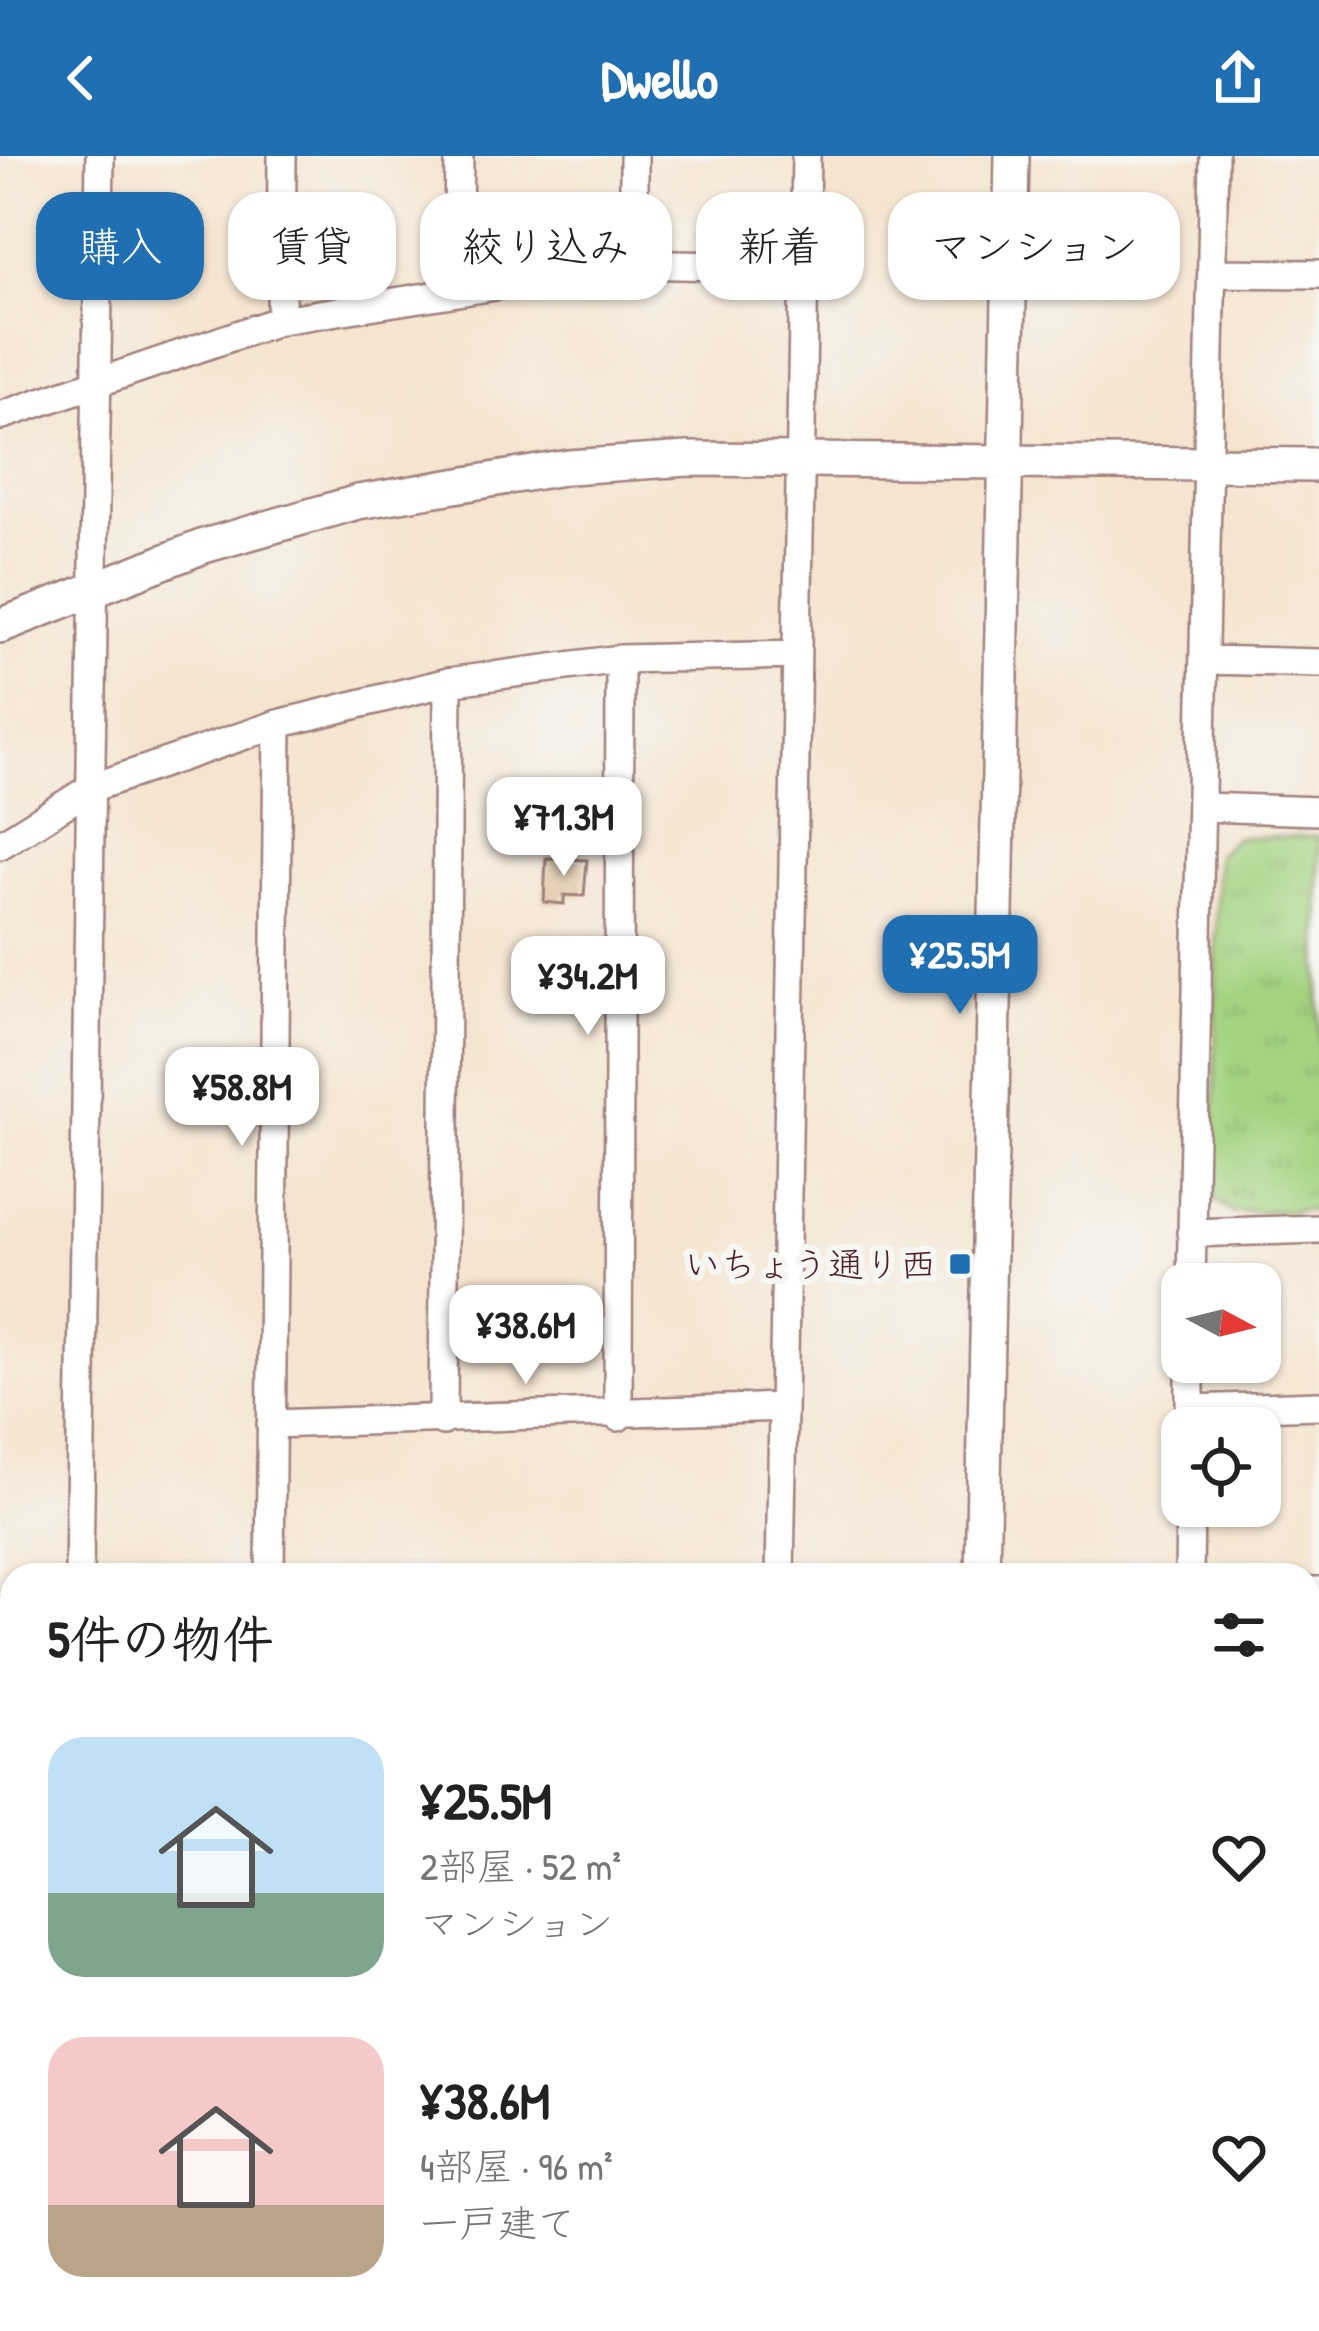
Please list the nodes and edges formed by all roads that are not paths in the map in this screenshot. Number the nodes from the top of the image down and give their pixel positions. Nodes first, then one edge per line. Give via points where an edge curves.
1 (100, 156) edge
2 (282, 156) edge
3 (459, 156) edge
4 (634, 156) edge
5 (806, 156) edge
6 (1012, 156) edge
7 (1214, 156) edge
8 (458, 192) edge
9 (634, 192) edge
10 (805, 192) edge
11 (1212, 273) junction
12 (1319, 274) edge
13 (420, 295) edge
14 (804, 300) edge
15 (281, 320) junction
16 (97, 379) junction
17 (0, 416) edge
18 (802, 459) junction
19 (1006, 461) junction
20 (1210, 463) junction
21 (1319, 465) edge
22 (95, 586) junction
23 (0, 626) edge
24 (796, 655) junction
25 (620, 659) junction
26 (1207, 660) junction
27 (1319, 662) edge
28 (448, 682) junction
29 (278, 724) junction
30 (91, 788) junction
31 (1202, 807) junction
32 (1319, 811) edge
33 (0, 845) edge
34 (1319, 1229) edge
35 (1191, 1233) junction
36 (1191, 1263) edge
37 (1319, 1405) edge
38 (783, 1407) junction
39 (1281, 1409) edge
40 (618, 1417) junction
41 (443, 1420) junction
42 (271, 1424) junction
43 (1190, 1527) edge
44 (79, 1563) edge
45 (270, 1563) edge
46 (780, 1563) edge
47 (982, 1563) edge
48 (1189, 1563) edge

1 - 16 street
2 - 15 street
3 - 8 street
4 - 9 street
5 - 10 street
6 - 19 street
7 - 11 street
11 - 12 street
11 - 20 street
13 - 15 street
14 - 18 street
15 - 16 street
16 - 17 street
16 - 22 street
18 - 19 street
18 - 22 street via 664,460 457,482 270,526
18 - 24 street
19 - 20 street
19 - 47 street
20 - 21 street
20 - 26 street
22 - 23 street
22 - 30 street
24 - 25 street
24 - 38 street
25 - 28 street
25 - 40 street
26 - 27 street
26 - 31 street
28 - 29 street
28 - 41 street
29 - 30 street
29 - 42 street
30 - 33 street
30 - 44 street
31 - 32 street
31 - 35 street
34 - 35 street
35 - 36 street
37 - 39 street
38 - 40 street
38 - 46 street
40 - 41 street
41 - 42 street
42 - 45 street
43 - 48 street

